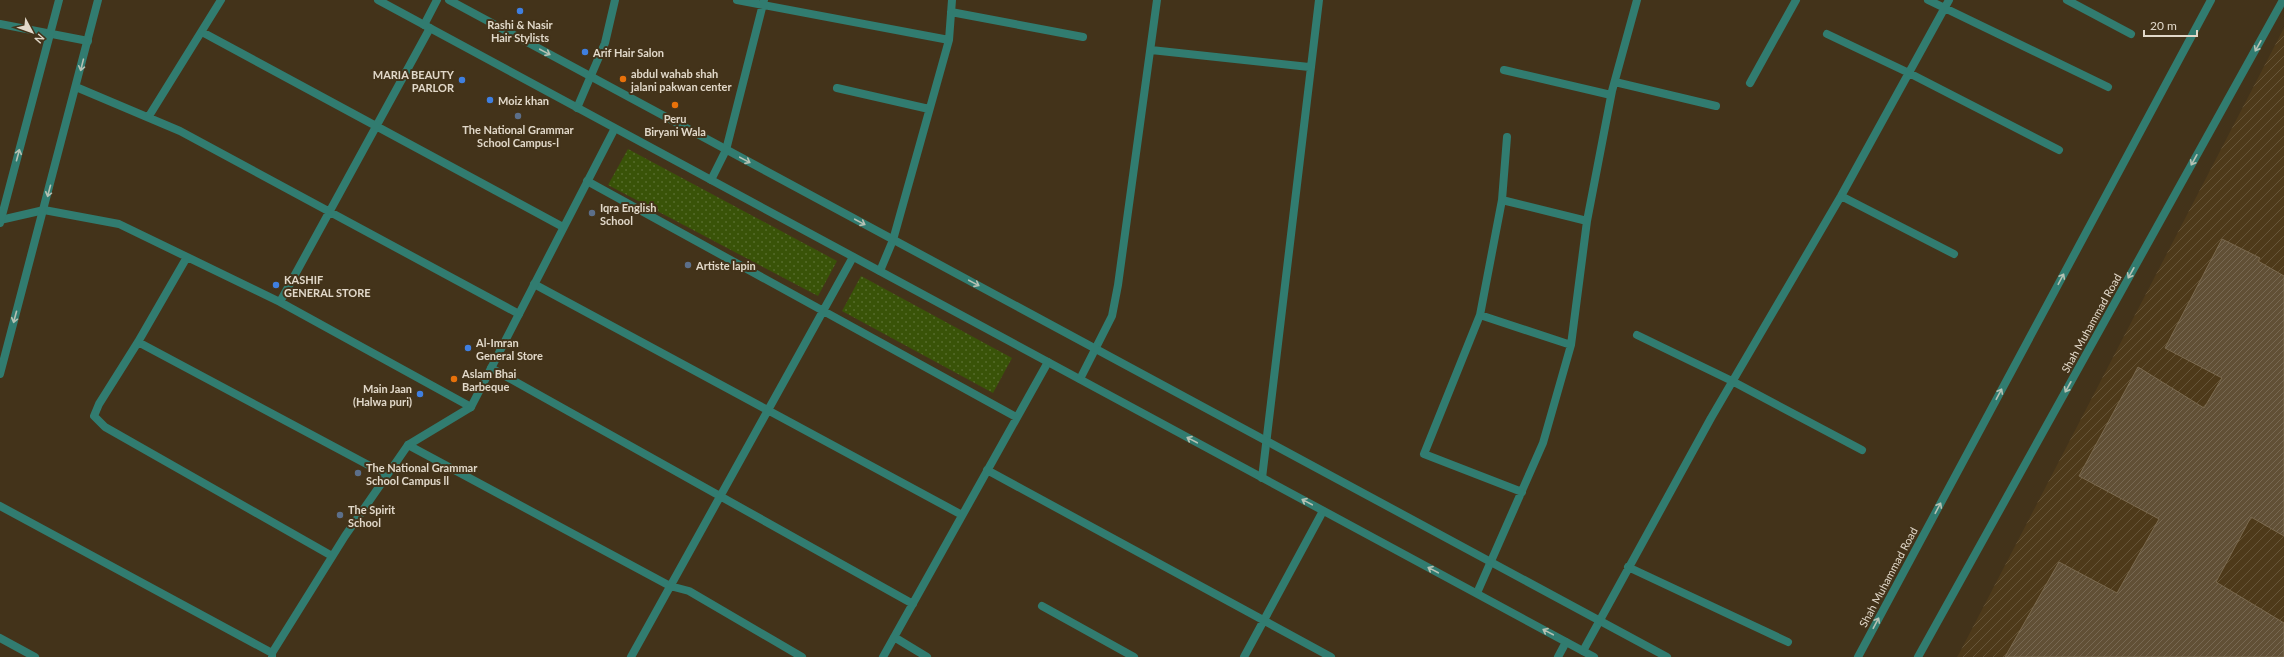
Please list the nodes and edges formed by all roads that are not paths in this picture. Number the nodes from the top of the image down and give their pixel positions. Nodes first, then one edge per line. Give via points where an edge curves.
1 (59, 0) edge
2 (98, 0) edge
3 (221, 0) edge
4 (378, 0) edge
5 (437, 0) edge
6 (449, 0) edge
7 (615, 0) edge
8 (738, 0) edge
9 (952, 0) edge
10 (1157, 0) edge
11 (1319, 0) edge
12 (1637, 0) edge
13 (1796, 0) edge
14 (1928, 0) edge
15 (1949, 0) edge
16 (2067, 0) edge
17 (2211, 0) edge
18 (2284, 0) edge
19 (763, 3) edge
20 (1944, 8) junction
21 (951, 12) junction
22 (0, 24) edge
23 (427, 26) junction
24 (202, 32) junction
25 (50, 34) junction
26 (1827, 34) dead end
27 (2131, 34) dead end
28 (1083, 37) dead end
29 (949, 40) junction
30 (88, 41) junction
31 (1150, 50) junction
32 (1309, 67) junction
33 (1504, 70) dead end
34 (1909, 73) junction
35 (590, 76) junction
36 (1614, 82) junction
37 (1750, 84) dead end
38 (76, 87) junction
39 (837, 88) dead end
40 (2108, 88) dead end
41 (1611, 95) junction
42 (1716, 106) dead end
43 (577, 108) junction
44 (929, 109) junction
45 (149, 116) junction
46 (376, 126) junction
47 (615, 128) junction
48 (1507, 137) dead end
49 (726, 150) junction
50 (2059, 150) dead end
51 (711, 180) junction
52 (587, 181) junction
53 (1841, 196) junction
54 (1502, 200) junction
55 (44, 210) junction
56 (329, 211) junction
57 (0, 221) edge
58 (1587, 221) junction
59 (563, 227) junction
60 (893, 240) junction
61 (1954, 254) dead end
62 (853, 256) junction
63 (187, 257) junction
64 (880, 271) junction
65 (534, 284) junction
66 (280, 302) junction
67 (823, 309) junction
68 (519, 314) junction
69 (1480, 316) junction
70 (1636, 335) dead end
71 (138, 342) junction
72 (1571, 345) junction
73 (1095, 349) junction
74 (1048, 362) junction
75 (491, 368) junction
76 (0, 374) edge
77 (1080, 379) junction
78 (1732, 381) junction
79 (471, 407) junction
80 (767, 410) junction
81 (1016, 417) junction
82 (1265, 440) junction
83 (408, 445) junction
84 (1862, 450) dead end
85 (987, 470) junction
86 (387, 475) junction
87 (1262, 478) junction
88 (1522, 492) junction
89 (720, 496) junction
90 (0, 506) edge
91 (1323, 511) junction
92 (962, 515) junction
93 (332, 556) junction
94 (1491, 562) junction
95 (1628, 567) junction
96 (670, 586) junction
97 (1477, 593) junction
98 (913, 604) junction
99 (1042, 606) dead end
100 (1264, 620) junction
101 (1599, 620) junction
102 (894, 637) junction
103 (0, 638) edge
104 (1566, 642) junction
105 (1788, 642) dead end
106 (1583, 651) junction
107 (272, 655) edge
108 (35, 657) edge
109 (630, 657) edge
110 (802, 657) edge
111 (883, 657) edge
112 (927, 657) edge
113 (1134, 657) edge
114 (1244, 657) edge
115 (1331, 657) edge
116 (1558, 657) edge
117 (1594, 657) edge
118 (1667, 657) edge
119 (1858, 657) edge
120 (1918, 657) edge

1 - 25 street
2 - 30 street
3 - 24 street
4 - 23 street
5 - 23 street
6 -> 35 street
7 - 35 street via 605,43
8 - 19 street
9 - 21 street
10 - 31 street
11 - 32 street
12 - 36 street
13 - 37 street
14 - 20 street
15 - 20 street
16 - 27 street
119 -> 17 street, Shah Muhammad Road
18 -> 120 street, Shah Muhammad Road
19 - 29 street
19 - 49 street
20 - 34 street
20 - 40 street
21 - 28 street
21 - 29 street
22 - 25 street
23 - 43 street
23 - 46 street
24 - 45 street
24 - 46 street
25 - 30 street
57 -> 25 street
26 - 34 street
29 - 44 street
30 -> 38 street
31 - 32 street
31 - 73 street via 1118,285 1112,316
32 - 82 street
33 - 41 street
34 - 50 street
34 - 53 street
35 - 43 street
35 - 49 street
36 - 41 street
36 - 42 street
38 - 45 street
38 -> 55 street
39 - 44 street
41 - 58 street
43 - 47 street
44 - 60 street
45 - 56 street
46 - 56 street
46 - 59 street
47 - 51 street
47 - 52 street
48 - 54 street
49 - 51 street
49 -> 60 street
51 - 62 street
52 - 59 street
52 - 67 street
53 - 61 street
53 - 78 street
54 - 58 street
54 - 69 street
55 - 57 street
55 - 63 street via 119,224
55 -> 76 street
56 - 66 street
56 - 68 street
58 - 72 street
59 - 65 street
60 - 64 street
60 -> 73 street
62 - 64 street
62 - 67 street
63 - 66 street
63 - 71 street
64 - 74 street
65 - 68 street
65 - 80 street
66 - 79 street
67 - 80 street
67 - 81 street
68 - 75 street
69 - 72 street
69 - 88 street via 1424,454
70 - 78 street
71 - 86 street
71 - 93 street via 94,416 105,427
72 - 88 street via 1543,443
73 - 77 street
73 - 82 street
74 - 77 street
74 - 81 street
75 - 79 street
75 - 89 street
87 -> 77 street
78 - 84 street
78 - 95 street
79 - 83 street
80 - 89 street
80 - 92 street
81 - 85 street
82 - 87 street
82 - 94 street
83 - 86 street
83 - 96 street
85 - 92 street
85 - 100 street
86 - 93 street
91 -> 87 street
88 - 94 street
89 - 96 street
89 - 98 street
90 - 107 street
97 -> 91 street
91 - 100 street
92 - 98 street
93 - 107 street
94 - 97 street
94 - 101 street
95 - 101 street
95 - 105 street
96 - 109 street
96 - 110 street via 690,592
104 -> 97 street
98 - 102 street
99 - 113 street
100 - 114 street
100 - 115 street
101 - 106 street
101 - 118 street
102 - 111 street
102 - 112 street
103 - 108 street
104 - 106 street
104 - 116 street
106 - 117 street

